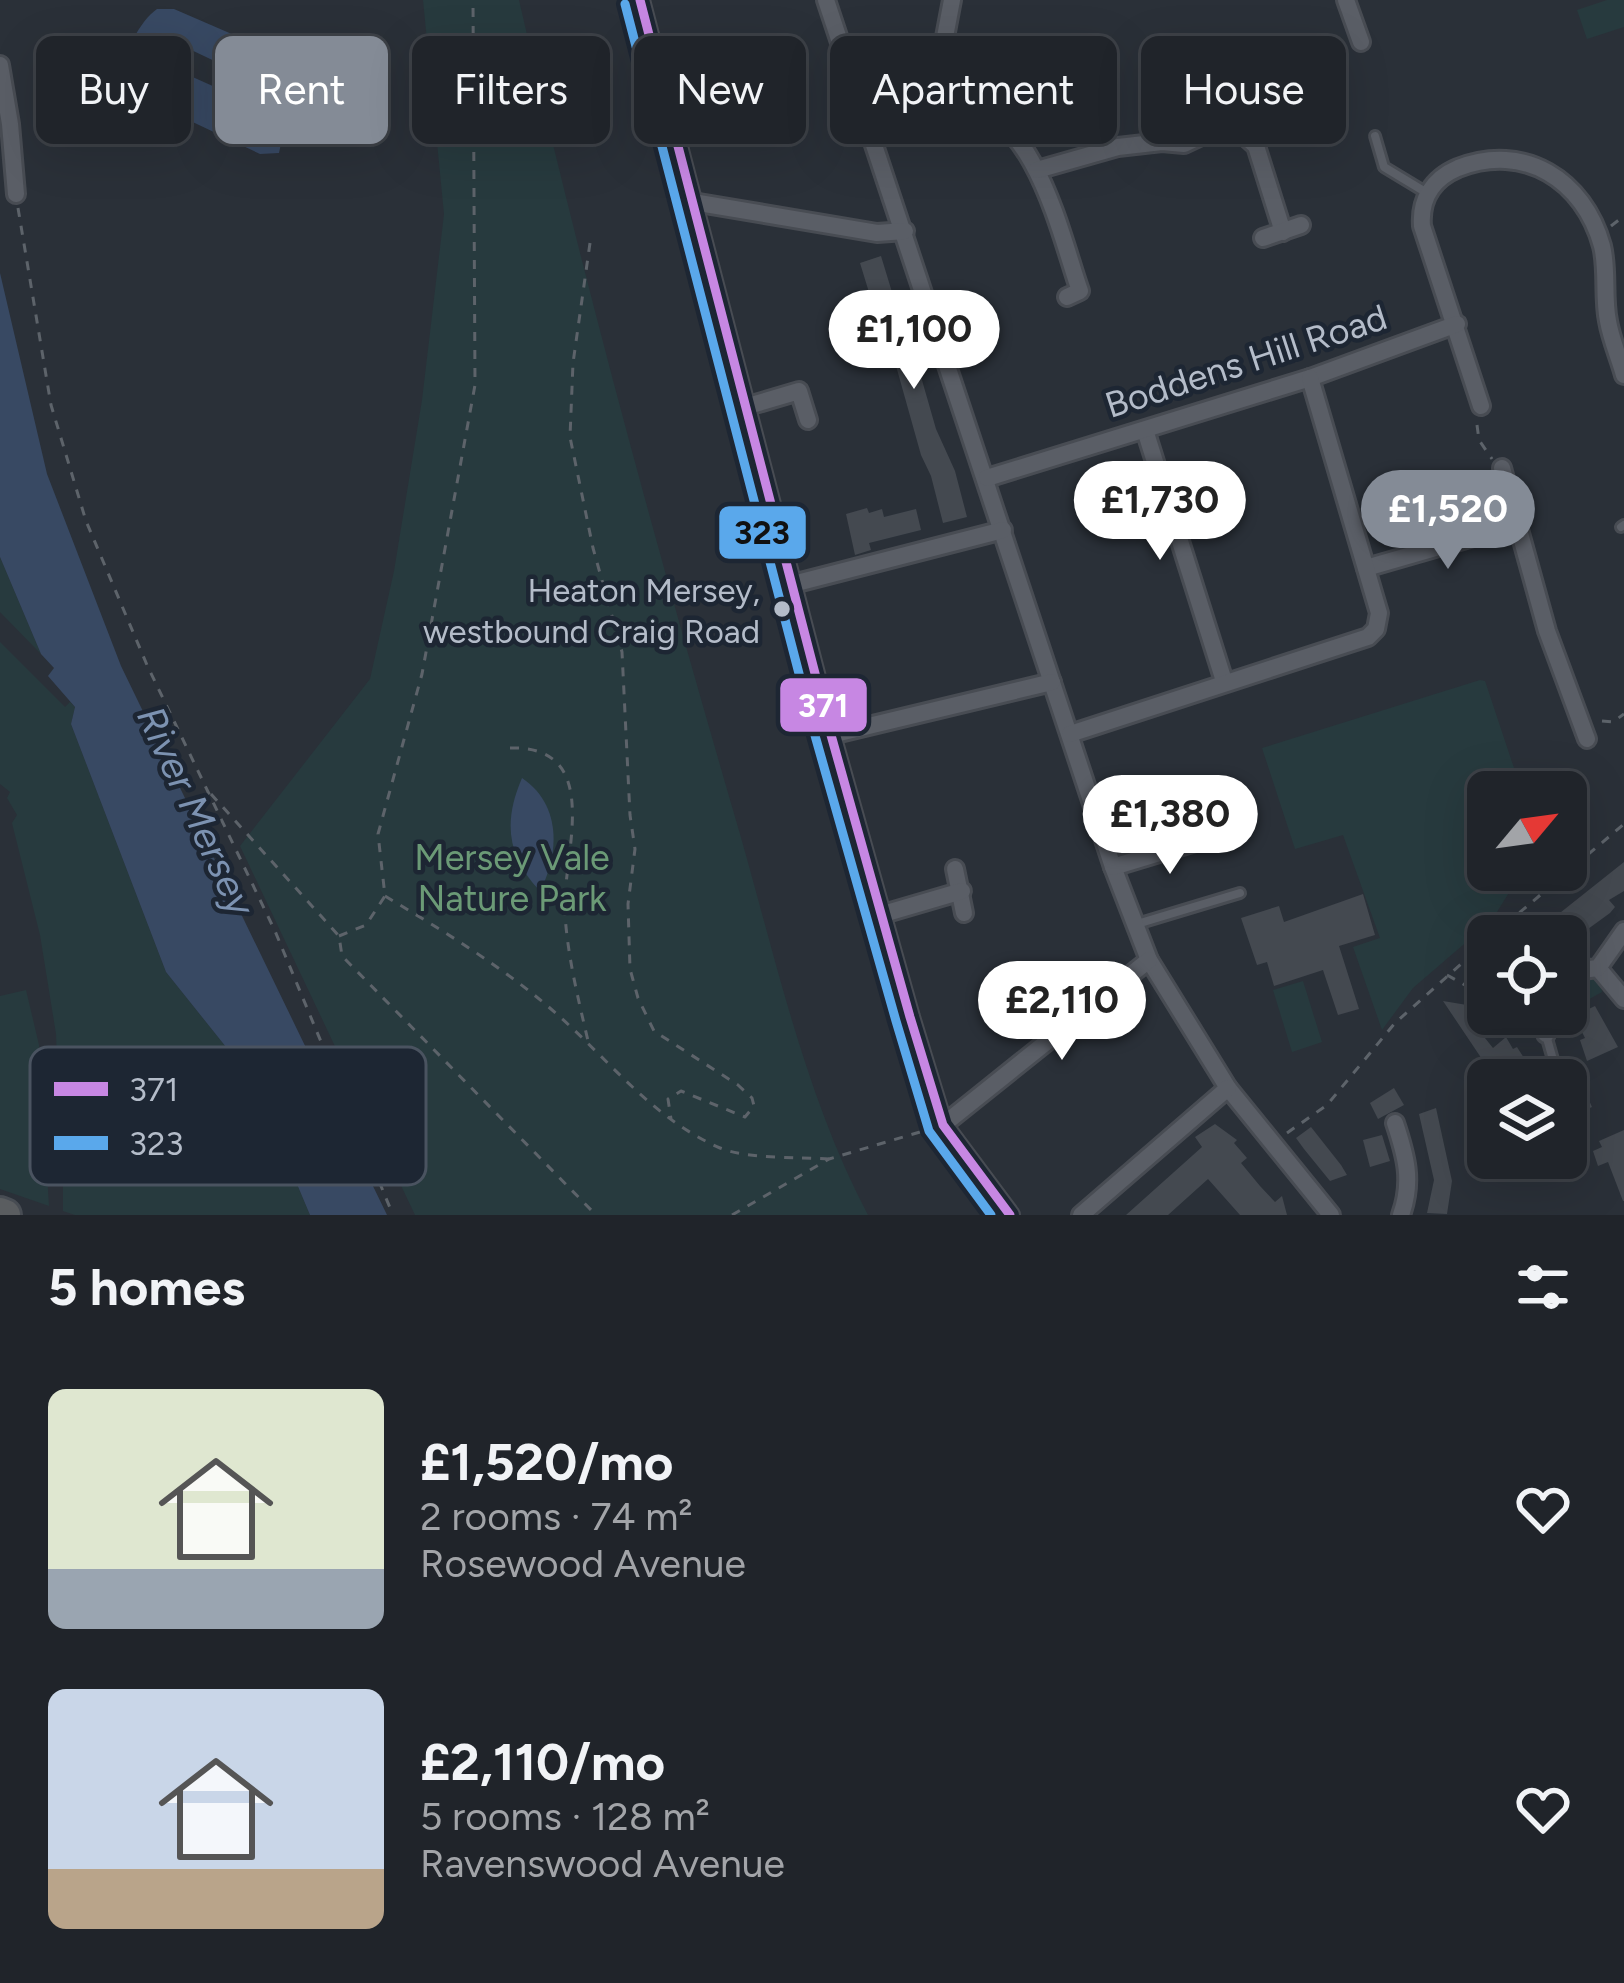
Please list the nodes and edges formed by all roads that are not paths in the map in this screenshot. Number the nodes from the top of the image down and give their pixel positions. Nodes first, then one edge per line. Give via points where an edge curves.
1 (640, 0) edge
2 (826, 0) edge
3 (952, 0) edge
4 (1346, 0) edge
5 (838, 36) edge
6 (944, 36) edge
7 (1361, 41) dead end
8 (0, 65) edge
9 (1375, 136) dead end
10 (875, 144) edge
11 (1022, 144) edge
12 (1144, 144) edge
13 (1254, 144) edge
14 (1037, 170) junction
15 (16, 194) road end
16 (1428, 194) junction
17 (693, 202) junction
18 (1301, 225) dead end
19 (904, 231) junction
20 (1283, 232) junction
21 (1263, 238) dead end
22 (1074, 294) dead end
23 (1456, 324) junction
24 (1624, 375) edge
25 (1310, 378) junction
26 (1480, 406) road end
27 (745, 407) junction
28 (808, 420) dead end
29 (1145, 430) junction
30 (1502, 468) road end
31 (987, 478) junction
32 (1515, 525) junction
33 (1004, 530) junction
34 (1366, 568) junction
35 (793, 584) junction
36 (1224, 681) junction
37 (1052, 682) junction
38 (1602, 721) road end
39 (1070, 734) junction
40 (832, 735) junction
41 (1212, 837) dead end
42 (1113, 867) junction
43 (955, 869) dead end
44 (962, 891) junction
45 (1240, 893) dead end
46 (964, 913) dead end
47 (880, 915) junction
48 (1135, 925) junction
49 (1624, 931) edge
50 (1148, 960) junction
51 (1598, 968) junction
52 (1587, 969) edge
53 (1624, 999) edge
54 (1228, 1088) junction
55 (1395, 1123) dead end
56 (943, 1125) junction
57 (1010, 1215) edge
58 (1081, 1215) edge
59 (1331, 1215) edge
60 (1402, 1215) edge

1 - 17 street
2 - 5 street
3 - 6 street
4 - 7 street
8 - 15 street
9 - 16 lane via 1384,167
10 - 19 street
11 - 14 street
12 - 14 street
13 - 20 street
14 - 22 street
16 - 23 street via 1422,226
16 - 24 street via 1458,168 1512,158 1542,166 1586,208 1602,248 1608,321
17 - 19 street
17 - 27 street
18 - 20 street
19 - 31 street
20 - 21 street
23 - 25 street, Boddens Hill Road
23 - 26 street
25 - 29 street, Boddens Hill Road
25 - 34 street
27 - 28 street via 799,391
27 - 35 street
29 - 31 street, Boddens Hill Road
29 - 36 street
30 - 32 street
31 - 33 street
32 - 34 street
32 - 38 street via 1585,730
33 - 35 street
33 - 37 street
34 - 36 street via 1379,613 1368,637
35 - 40 street
36 - 39 street
37 - 39 street
37 - 40 street
39 - 42 street
40 - 47 street
41 - 42 street
42 - 48 street
43 - 44 street
44 - 46 street
44 - 47 street
45 - 48 lane
47 - 56 street
48 - 50 street
49 - 51 street
50 - 54 street
50 - 56 street
51 - 52 street
51 - 53 street
54 - 58 street
54 - 59 street
55 - 60 street via 1408,1161
56 - 57 street

